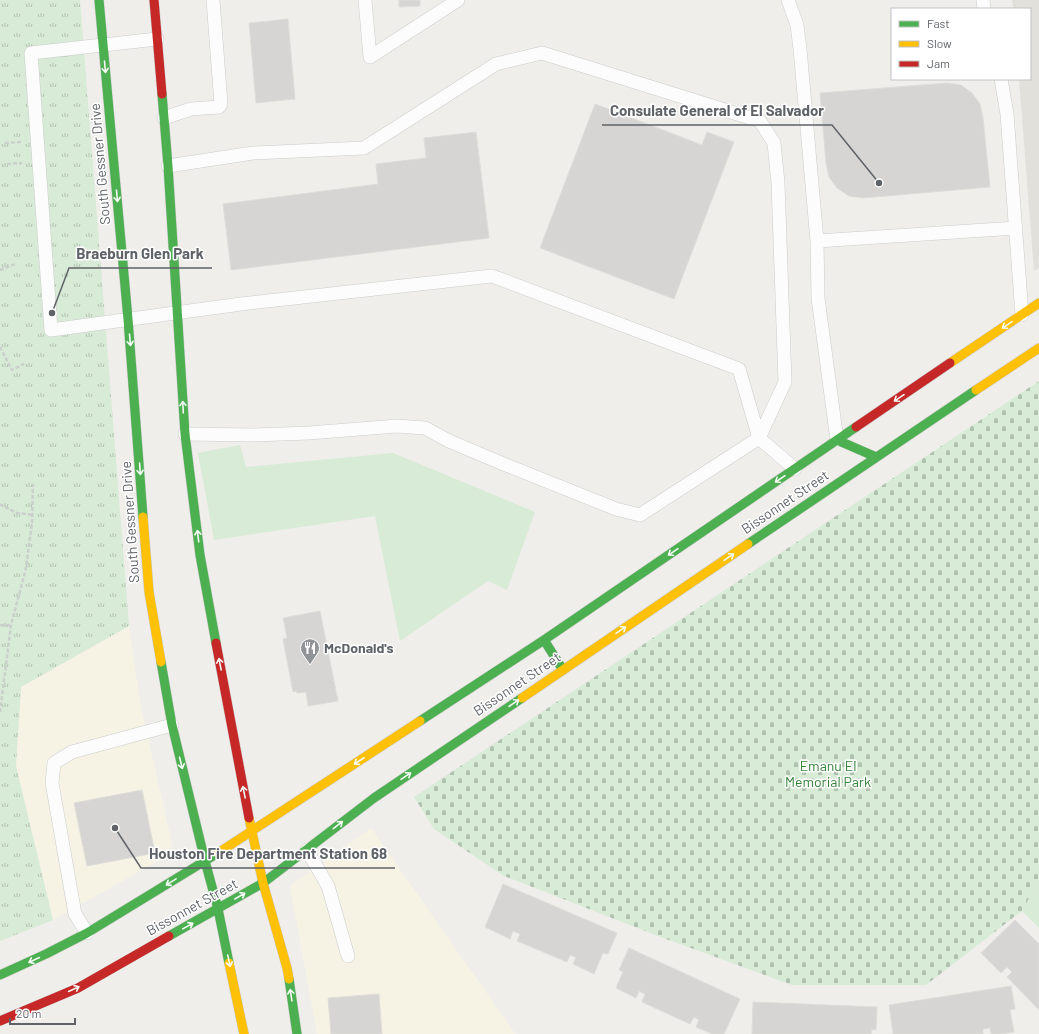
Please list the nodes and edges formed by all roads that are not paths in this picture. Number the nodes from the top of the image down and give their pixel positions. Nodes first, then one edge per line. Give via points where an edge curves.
1 (99, 0) edge
2 (154, 0) edge
3 (214, 0) edge
4 (365, 0) edge
5 (458, 0) edge
6 (788, 0) edge
7 (156, 39) junction
8 (103, 45) junction
9 (1001, 80) edge
10 (164, 118) junction
11 (168, 166) junction
12 (1016, 228) junction
13 (817, 241) junction
14 (1039, 303) edge
15 (178, 312) junction
16 (1022, 315) junction
17 (128, 319) junction
18 (1039, 348) edge
19 (185, 434) junction
20 (759, 438) junction
21 (837, 440) junction
22 (876, 457) junction
23 (795, 469) junction
24 (544, 640) junction
25 (563, 670) junction
26 (172, 725) junction
27 (251, 830) junction
28 (307, 850) junction
29 (205, 861) junction
30 (263, 883) junction
31 (218, 909) junction
32 (86, 933) junction
33 (348, 956) dead end
34 (0, 975) edge
35 (0, 1021) edge
36 (244, 1034) edge
37 (297, 1034) edge

1 - 8 main road, South Gessner Drive
2 - 7 main road
3 - 10 lane via 221,104 219,107 191,109
4 - 5 lane via 370,56
6 - 13 lane via 797,25
7 - 8 lane
7 - 10 main road
8 -> 17 main road, South Gessner Drive
8 - 17 lane via 31,53 51,330
9 - 12 lane
10 - 11 main road
11 - 15 main road
11 - 20 lane via 253,154 364,148 496,64 542,53 760,120 774,143 778,183 785,382
12 - 13 lane
12 - 16 lane
13 - 21 lane via 818,298
14 - 16 main road, Bissonnet Street
15 - 17 lane
19 -> 15 main road
15 - 20 lane via 492,276 739,369
16 -> 21 main road, Bissonnet Street
17 -> 26 main road, South Gessner Drive via 149,592
18 - 22 main road, Bissonnet Street
19 - 20 lane via 309,433 397,426 425,428 506,466 616,509 640,515
27 -> 19 main road via 200,555
20 - 23 lane
21 - 22 main road
21 - 23 main road, Bissonnet Street
25 -> 22 main road, Bissonnet Street
23 -> 24 main road, Bissonnet Street
24 - 25 main road
24 -> 27 main road, Bissonnet Street
28 -> 25 main road, Bissonnet Street via 374,798
26 -> 29 main road, South Gessner Drive
26 - 32 lane via 72,752 54,763 52,783 75,914
27 - 29 main road, Bissonnet Street
27 - 30 main road
28 - 30 main road, Bissonnet Street
28 - 33 lane via 328,886
29 - 31 main road, South Gessner Drive
29 -> 32 main road, Bissonnet Street
31 -> 30 main road, Bissonnet Street
37 -> 30 main road via 287,968
35 -> 31 main road, Bissonnet Street via 78,988
31 -> 36 main road, South Gessner Drive
32 -> 34 main road, Bissonnet Street

